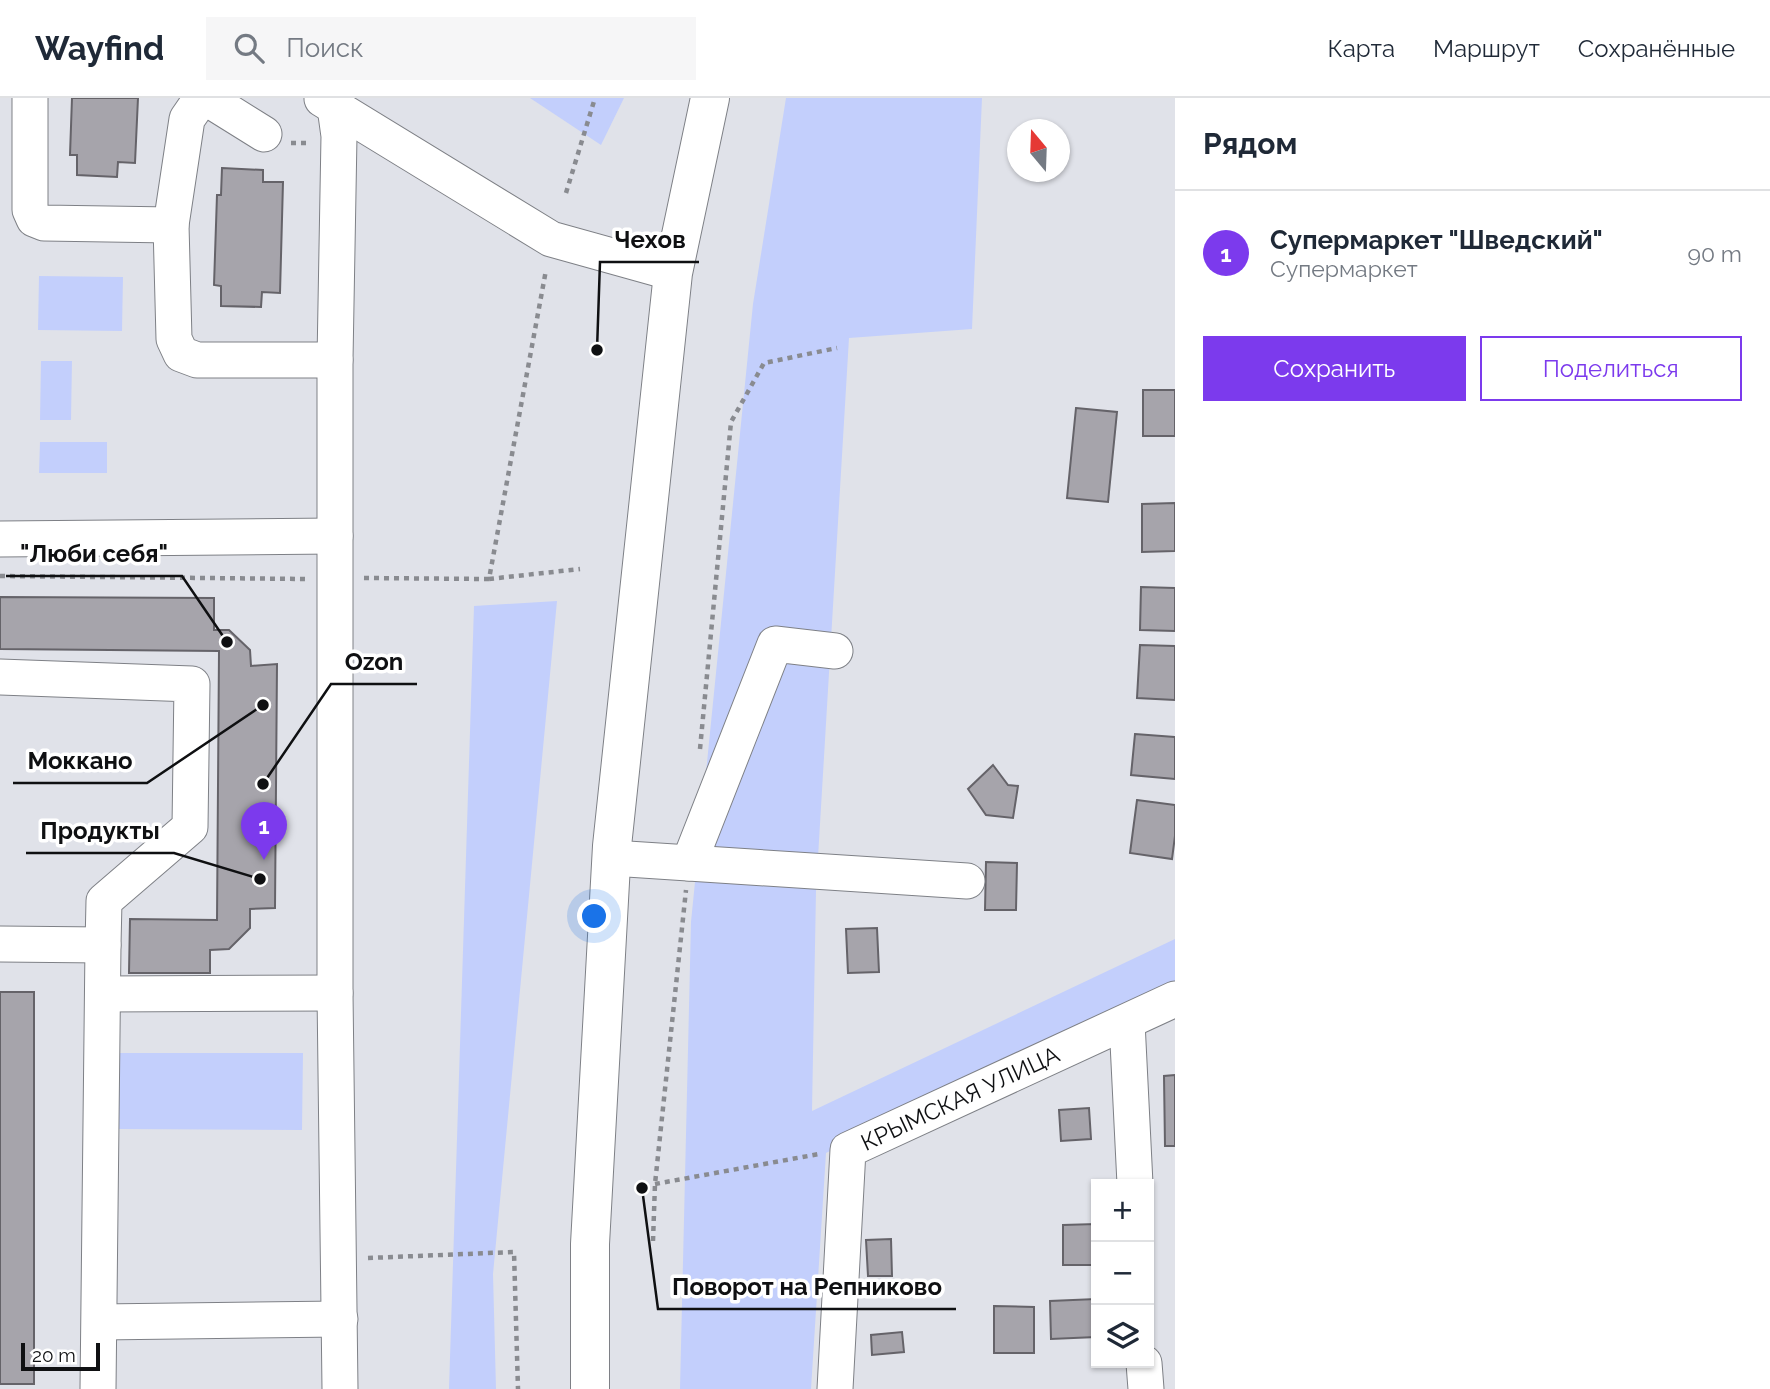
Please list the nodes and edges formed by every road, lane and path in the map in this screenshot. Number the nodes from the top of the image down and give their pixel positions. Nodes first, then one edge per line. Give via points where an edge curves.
1 (30, 98) edge
2 (595, 98) edge
3 (710, 98) edge
4 (328, 103) edge
5 (264, 134) dead end
6 (566, 193) dead end
7 (171, 225) junction
8 (546, 270) dead end
9 (673, 273) junction
10 (837, 348) dead end
11 (335, 360) junction
12 (335, 536) junction
13 (0, 539) edge
14 (580, 569) dead end
15 (0, 576) edge
16 (322, 578) junction
17 (489, 579) junction
18 (835, 651) dead end
19 (0, 677) edge
20 (699, 753) dead end
21 (612, 858) junction
22 (689, 863) junction
23 (967, 881) dead end
24 (0, 944) edge
25 (103, 945) junction
26 (335, 993) junction
27 (104, 994) junction
28 (1175, 999) edge
29 (1127, 1022) junction
30 (848, 1150) junction
31 (1135, 1179) edge
32 (655, 1184) junction
33 (653, 1241) dead end
34 (339, 1259) junction
35 (340, 1319) junction
36 (100, 1322) junction
37 (1144, 1368) edge
38 (98, 1389) edge
39 (340, 1389) edge
40 (518, 1389) edge
41 (590, 1389) edge
42 (835, 1389) edge
43 (1146, 1389) edge

1 - 7 street via 30,210 34,219 44,223
2 - 6 path
3 - 9 main road
4 - 9 street via 551,239
4 - 11 street via 339,136
5 - 7 street via 211,101 198,103 187,119
7 - 11 street via 174,339 181,354 197,360
8 - 17 path
9 - 21 main road
10 - 20 path via 764,363 731,422
11 - 12 street
12 - 13 street
12 - 16 street
14 - 17 path
15 - 16 path
16 - 17 path
16 - 26 street
18 - 22 street via 775,644
19 - 25 street via 192,684 190,827 104,901
21 - 22 street
21 - 41 main road via 590,1244
22 - 23 street
22 - 32 path
24 - 25 street
25 - 27 street
26 - 27 street
26 - 34 street
27 - 36 street
28 - 29 street, КРЫМСКАЯ УЛИЦА
29 - 30 street, КРЫМСКАЯ УЛИЦА
29 - 31 street
30 - 32 path
30 - 42 street, КРЫМСКАЯ УЛИЦА
32 - 33 path
34 - 35 street
34 - 40 path via 514,1252
35 - 36 street
35 - 39 street
36 - 38 street
37 - 43 street

